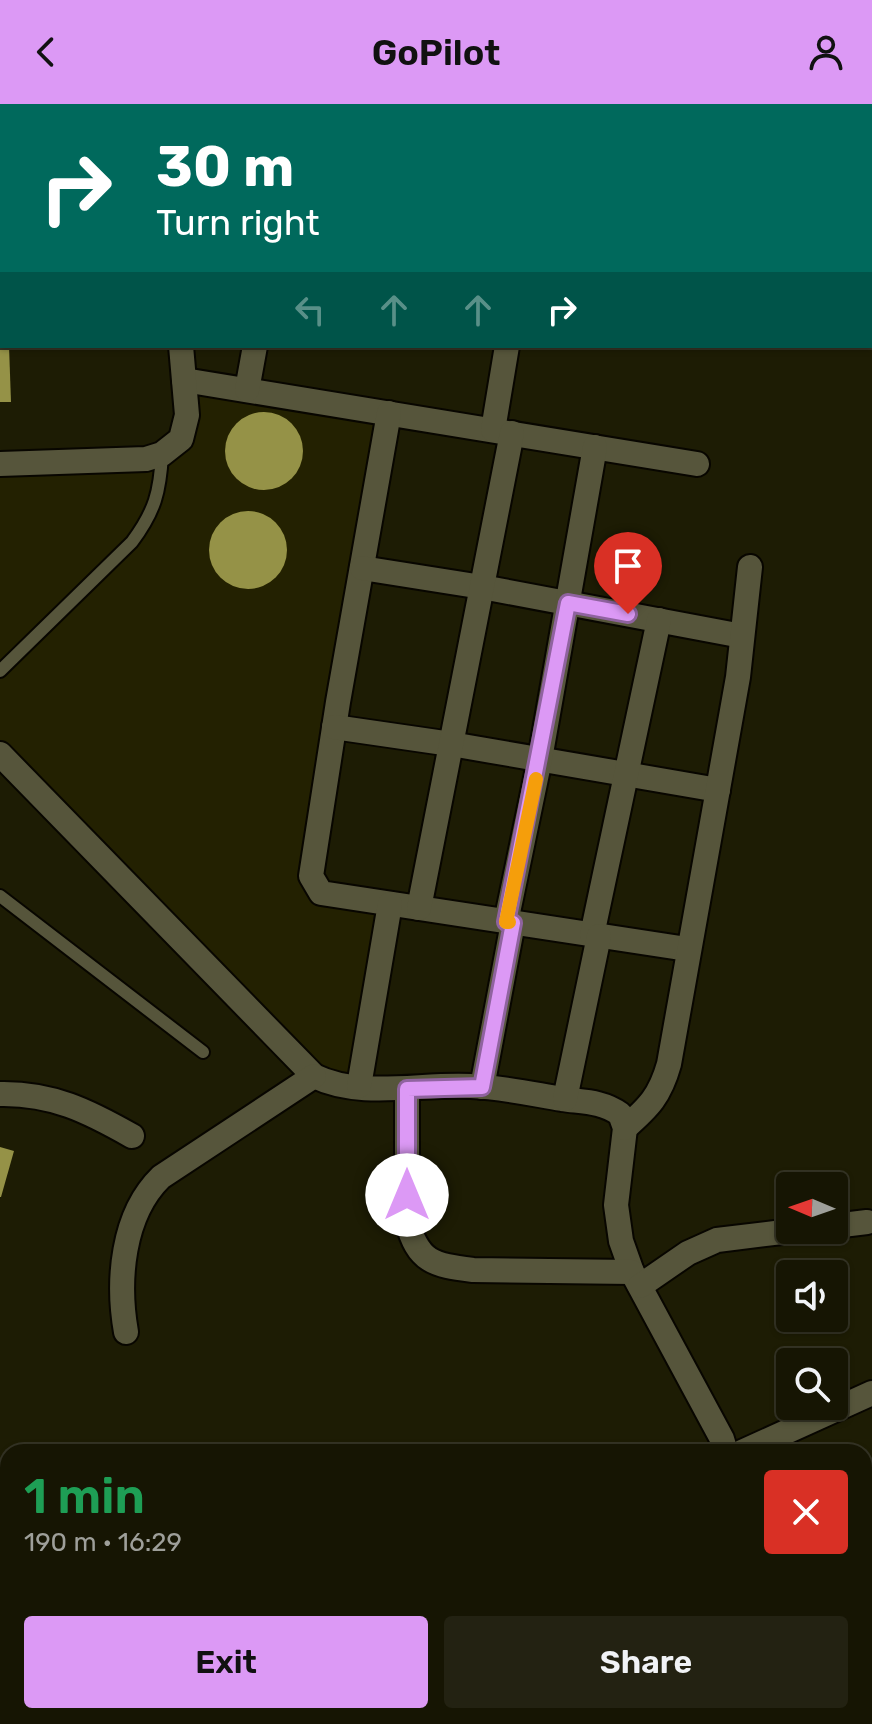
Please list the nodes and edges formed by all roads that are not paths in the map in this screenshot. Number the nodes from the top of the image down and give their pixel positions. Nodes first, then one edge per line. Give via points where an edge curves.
1 (181, 348) edge
2 (255, 348) edge
3 (507, 348) edge
4 (184, 380) junction
5 (247, 390) junction
6 (389, 413) junction
7 (503, 432) junction
8 (595, 447) junction
9 (162, 454) junction
10 (0, 464) edge
11 (697, 464) dead end
12 (750, 567) dead end
13 (362, 568) junction
14 (482, 587) junction
15 (568, 603) junction
16 (659, 620) junction
17 (742, 636) junction
18 (0, 671) edge
19 (334, 727) junction
20 (451, 744) junction
21 (0, 754) edge
22 (540, 759) junction
23 (627, 774) junction
24 (718, 790) junction
25 (0, 896) edge
26 (390, 904) junction
27 (419, 908) junction
28 (510, 922) junction
29 (596, 935) junction
30 (687, 949) junction
31 (203, 1052) dead end
32 (314, 1076) junction
33 (359, 1086) junction
34 (482, 1087) junction
35 (407, 1089) junction
36 (0, 1094) edge
37 (565, 1099) junction
38 (625, 1128) junction
39 (132, 1136) dead end
40 (867, 1222) dead end
41 (848, 1224) edge
42 (776, 1233) edge
43 (636, 1279) junction
44 (126, 1332) dead end
45 (872, 1393) edge
46 (724, 1444) edge
47 (760, 1444) edge

1 - 4 street
2 - 5 street
3 - 7 street
4 - 5 street
4 - 9 street via 187,415 181,439
5 - 6 street
6 - 7 street
6 - 13 street
7 - 8 street
7 - 14 street
8 - 11 street
8 - 15 street
9 - 10 street via 146,459
9 - 18 lane via 161,486 150,519
12 - 17 street
13 - 14 street
13 - 19 street
14 - 15 street
14 - 20 street
15 - 16 street
15 - 22 street
16 - 17 street
16 - 23 street
17 - 24 street
19 - 20 street
19 - 26 street via 311,876 321,893
20 - 22 street
20 - 27 street
21 - 32 street
22 - 23 street
22 - 28 street
23 - 24 street
23 - 29 street
24 - 30 street
25 - 31 lane
26 - 27 street
26 - 33 street
27 - 28 street
28 - 29 street
28 - 34 street
29 - 30 street
29 - 37 street
30 - 38 street via 664,1081 651,1104
32 - 33 street via 330,1084
32 - 44 street via 147,1191 130,1232 122,1275
33 - 35 street
34 - 35 street
34 - 37 street
35 - 43 street via 407,1221 421,1254 473,1270
36 - 39 street via 44,1097 86,1110
37 - 38 street via 610,1107 620,1114
38 - 43 street via 616,1205 621,1241
40 - 41 street
42 - 43 street via 717,1240
43 - 46 street
45 - 47 street

